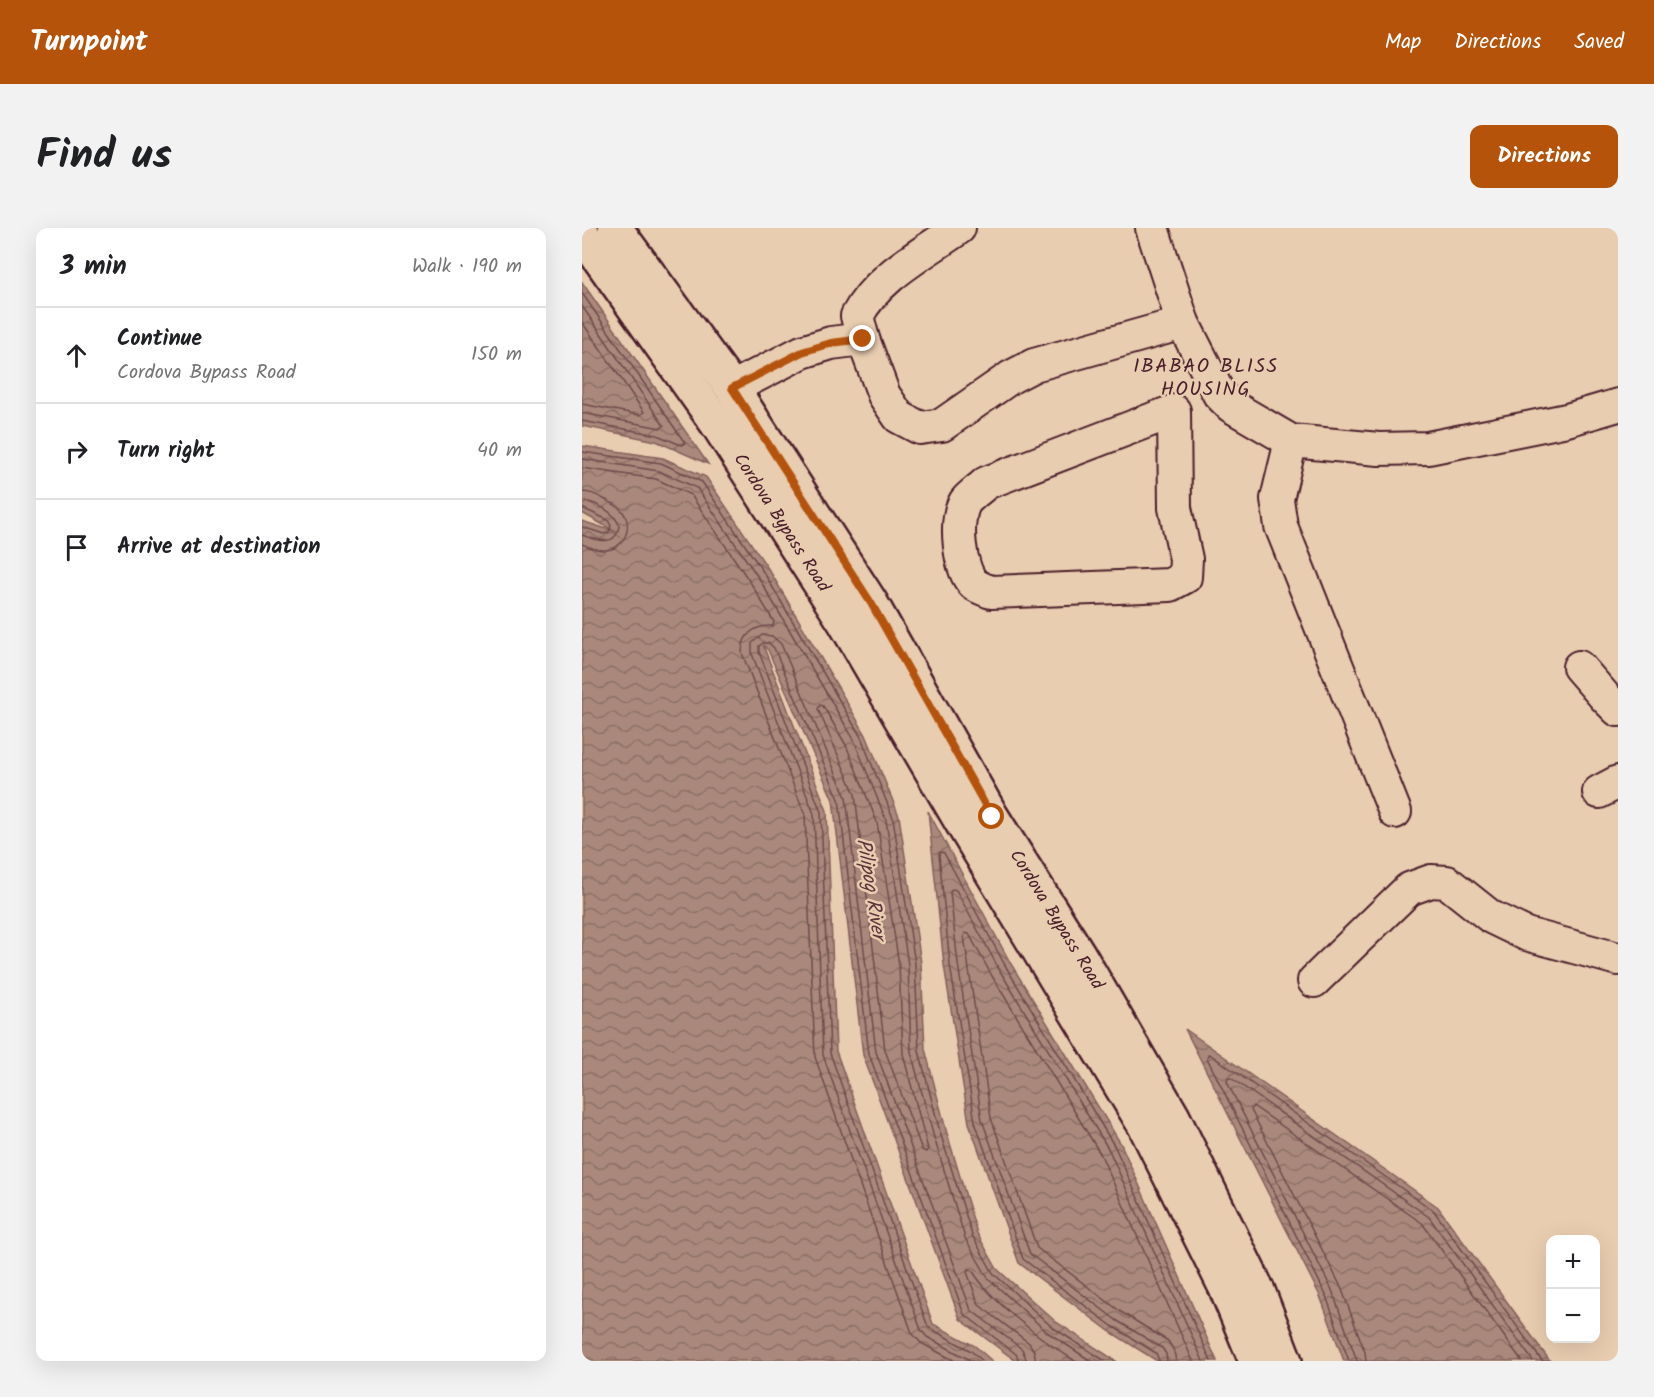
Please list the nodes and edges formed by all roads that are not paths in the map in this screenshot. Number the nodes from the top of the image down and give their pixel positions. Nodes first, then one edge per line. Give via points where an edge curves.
1 (615, 228) edge
2 (959, 228) edge
3 (1152, 228) edge
4 (582, 234) edge
5 (1183, 322) junction
6 (863, 339) junction
7 (732, 388) junction
8 (1219, 394) junction
9 (1618, 405) edge
10 (1174, 411) junction
11 (1291, 441) junction
12 (871, 603) junction
13 (844, 621) junction
14 (1579, 667) dead end
15 (1618, 710) edge
16 (1395, 812) dead end
17 (1618, 959) edge
18 (1314, 981) dead end
19 (1256, 1361) edge
20 (1286, 1361) edge

1 - 7 main road, Cordova Bypass Road
2 - 6 street via 881,284 865,301 857,316
3 - 5 street
4 - 13 main road, Cordova Bypass Road via 718,425
5 - 6 street via 1034,365 942,425 920,428 899,417 884,395
5 - 8 street
6 - 7 street via 802,352
7 - 12 main road, Cordova Bypass Road
8 - 10 street
8 - 11 street via 1231,406
9 - 11 street via 1567,420 1428,448 1379,449
10 - 10 street via 986,483 966,501 960,513 958,534 966,573 975,585 991,592 1170,585 1185,578 1186,559 1175,508
11 - 16 street via 1277,499 1281,526
12 - 13 main road
12 - 20 main road, Cordova Bypass Road via 992,817 1079,955 1173,1117 1258,1291
13 - 19 main road, Cordova Bypass Road via 1145,1126 1225,1286
14 - 15 street
17 - 18 street via 1526,934 1491,917 1447,882 1431,881 1409,889

